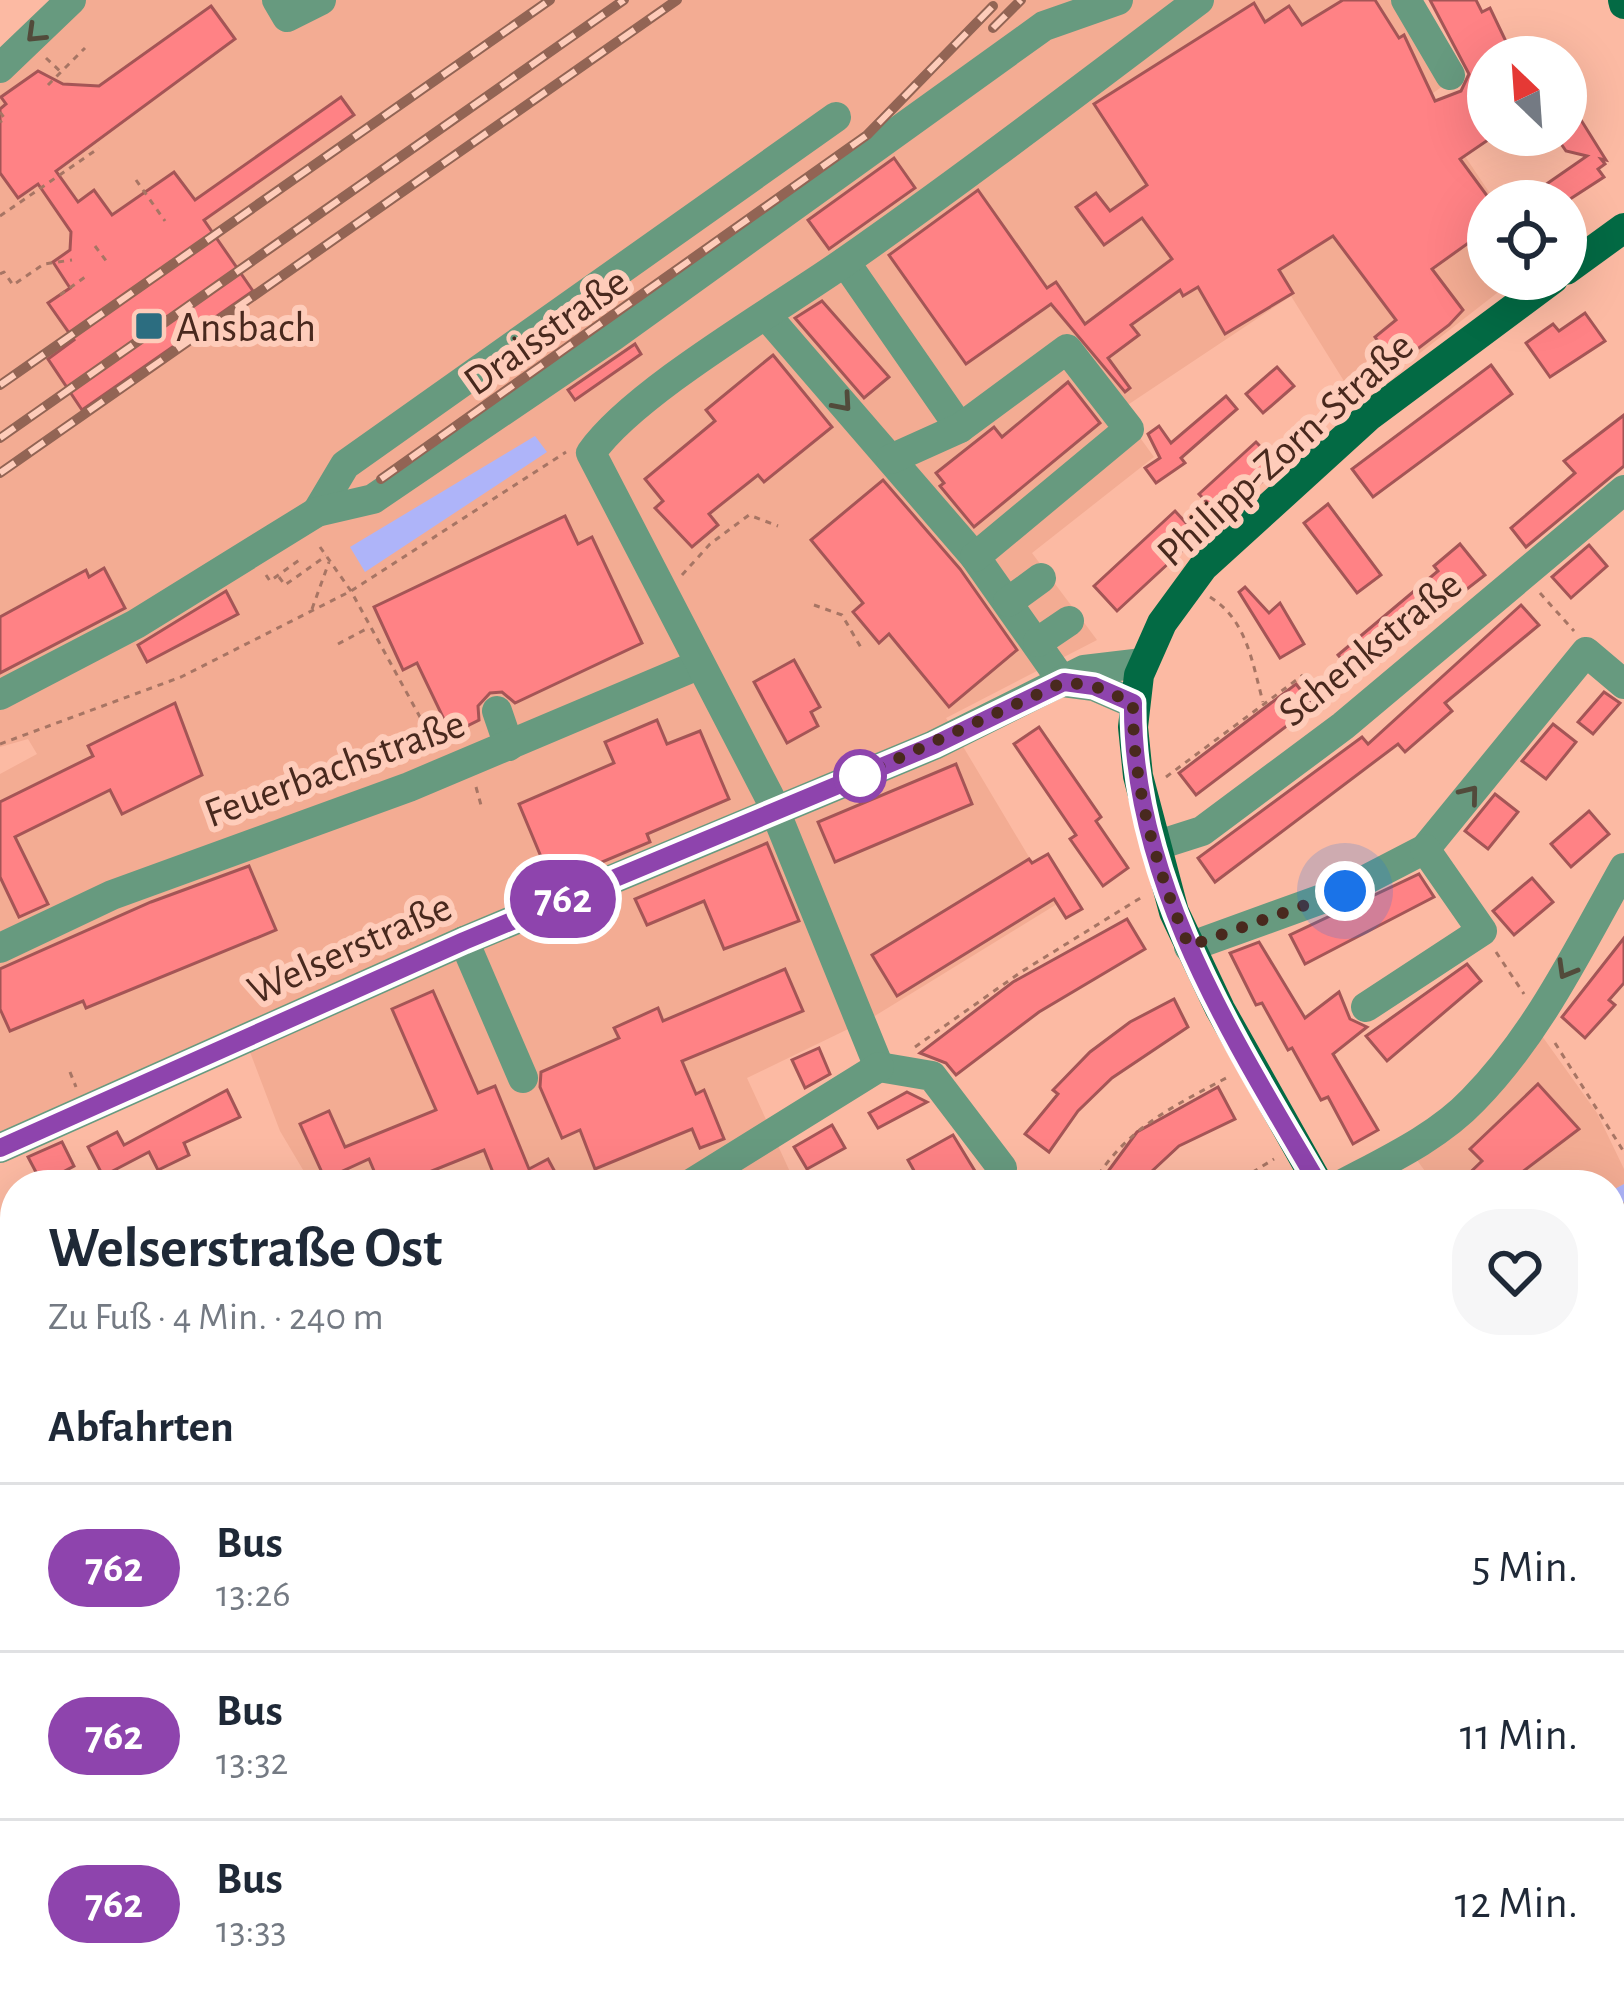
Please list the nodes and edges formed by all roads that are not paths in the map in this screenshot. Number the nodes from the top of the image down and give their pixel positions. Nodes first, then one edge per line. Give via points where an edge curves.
1 (70, 0) edge
2 (277, 0) edge
3 (321, 0) edge
4 (1118, 0) edge
5 (1199, 0) edge
6 (1406, 0) edge
7 (0, 68) edge
8 (1450, 75) dead end
9 (836, 117) dead end
10 (1624, 228) edge
11 (1587, 255) edge
12 (845, 262) junction
13 (1525, 300) edge
14 (766, 315) junction
15 (960, 428) junction
16 (892, 459) junction
17 (1624, 490) edge
18 (317, 512) junction
19 (975, 557) junction
20 (1041, 578) dead end
21 (1008, 602) junction
22 (1070, 621) dead end
23 (1038, 642) junction
24 (1143, 663) junction
25 (698, 665) junction
26 (1064, 682) junction
27 (1624, 684) edge
28 (0, 695) edge
29 (1133, 703) junction
30 (497, 711) dead end
31 (509, 746) junction
32 (776, 812) junction
33 (1155, 845) junction
34 (1425, 849) junction
35 (1624, 868) edge
36 (464, 941) junction
37 (1189, 946) junction
38 (0, 948) edge
39 (1366, 1007) dead end
40 (878, 1066) junction
41 (523, 1078) dead end
42 (0, 1148) edge
43 (1002, 1168) dead end
44 (713, 1170) edge
45 (1310, 1170) edge
46 (1369, 1170) edge

1 -> 7 street
2 - 3 street via 287,17
4 - 18 street, Draisstraße via 1044,26 373,499
5 - 12 street
6 - 8 street
9 - 18 street via 345,465
10 - 11 main road
12 - 14 street
12 - 15 street
13 - 24 main road, Philipp-Zorn-Straße via 1369,416 1203,567
14 -> 16 street
14 - 25 street via 592,453
15 - 16 street
15 - 19 street via 1067,349 1129,429
16 - 19 street
17 - 33 street, Schenkstraße via 1343,726 1202,831
18 - 28 street, Draisstraße via 136,624
19 - 21 street
20 - 21 street
21 - 23 street
22 - 23 street
23 - 26 street
24 - 26 street, Welserstraße via 1084,670
24 - 29 main road, Philipp-Zorn-Straße
25 - 31 street, Feuerbachstraße
25 - 32 street
26 - 29 street
26 - 32 street, Welserstraße
34 -> 27 street via 1586,652
29 - 33 main road, Philipp-Zorn-Straße via 1138,776
30 - 31 street
31 - 38 street, Feuerbachstraße via 112,895
32 - 36 street, Welserstraße
32 - 40 street
33 - 37 main road, Philipp-Zorn-Straße
34 - 37 street via 1345,891
34 - 39 street via 1482,931
35 -> 46 street via 1539,1018 1472,1102
36 - 41 street
36 - 42 street, Welserstraße
37 - 45 main road, Philipp-Zorn-Straße
40 - 43 street via 932,1076
40 - 44 street

